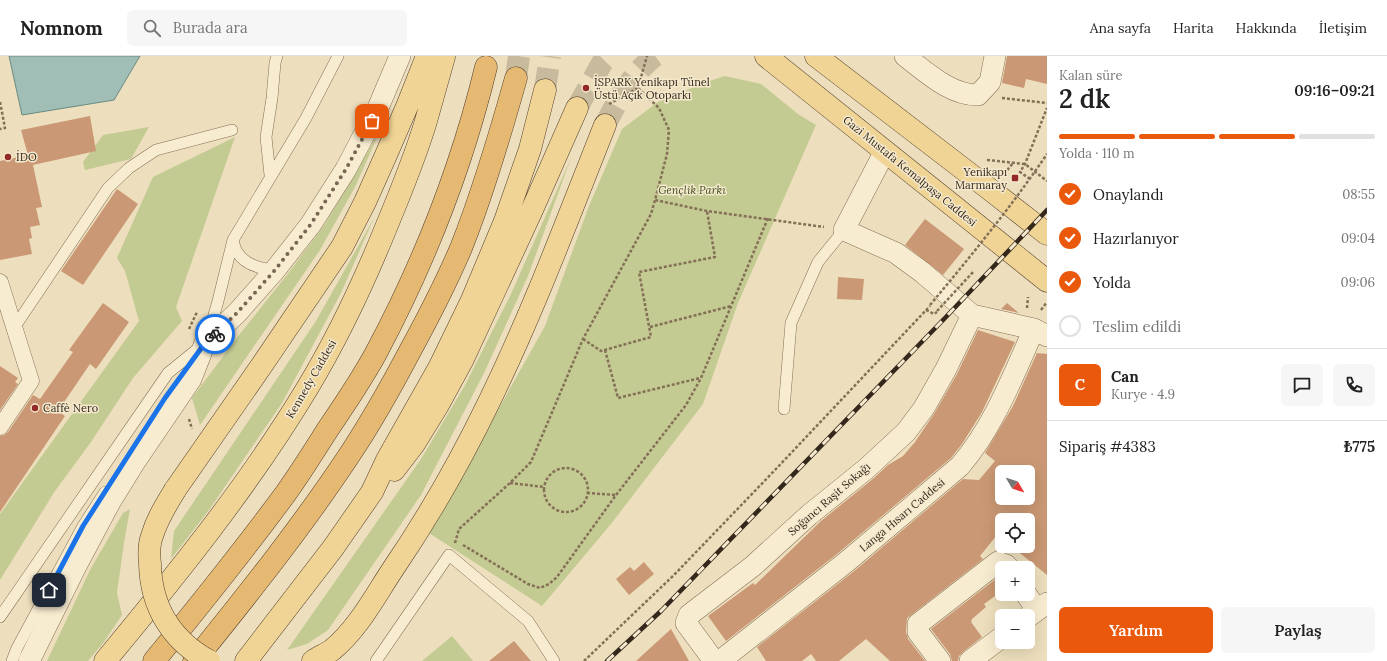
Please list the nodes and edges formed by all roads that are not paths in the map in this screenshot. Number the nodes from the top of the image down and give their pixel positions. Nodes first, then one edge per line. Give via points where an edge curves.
1 (277, 56) edge
2 (338, 56) edge
3 (400, 56) edge
4 (435, 56) edge
5 (816, 56) edge
6 (905, 56) edge
7 (995, 56) edge
8 (766, 58) edge
9 (486, 67) dead end
10 (516, 78) tunnel mouth
11 (545, 90) tunnel mouth
12 (577, 108) tunnel mouth
13 (606, 115) tunnel mouth
14 (232, 130) dead end
15 (885, 151) junction
16 (270, 175) junction
17 (844, 230) junction
18 (1047, 234) edge
19 (233, 240) junction
20 (275, 270) junction
21 (1047, 281) edge
22 (0, 282) edge
23 (972, 314) junction
24 (14, 328) junction
25 (1040, 332) edge
26 (205, 343) junction
27 (784, 409) dead end
28 (0, 427) edge
29 (372, 492) junction
30 (995, 564) edge
31 (0, 617) edge
32 (995, 642) edge
33 (721, 660) edge
34 (12, 661) edge
35 (29, 661) edge
36 (105, 661) edge
37 (154, 661) edge
38 (194, 661) edge
39 (209, 661) edge
40 (246, 661) edge
41 (313, 661) edge
42 (376, 661) edge
43 (554, 661) edge
44 (940, 661) edge
45 (970, 661) edge

1 - 16 lane via 266,137
2 - 16 lane via 306,118
3 - 20 street via 378,108 346,169 311,224
4 - 36 main road, Kennedy Caddesi via 426,123 375,254 344,321 308,387 257,466 195,550
4 - 39 main road, bridge via 342,247 175,490 160,514 151,537 150,581 160,610 173,632
5 - 18 main road
6 - 7 street via 939,81 966,95 978,95 990,82
8 - 15 main road, Gazi Mustafa Kemalpaşa Caddesi
9 - 37 highway via 454,178 412,281 375,354 286,492 214,588
10 - 38 highway via 483,188 460,249 427,320 391,387 308,516
11 - 29 main road via 530,149 505,221 472,300 439,368 387,460
12 - 29 main road via 463,359 438,406 414,444 394,470
13 - 41 main road via 529,314 489,402 451,476 417,534 361,616 331,651
14 - 24 lane via 156,150 129,168 108,188
15 - 17 street
15 - 21 main road, Gazi Mustafa Kemalpaşa Caddesi
16 - 19 lane
17 - 23 street via 896,253
17 - 27 lane via 818,262 791,323
19 - 20 lane via 237,253 245,260 257,267
19 - 26 lane
20 - 26 street via 237,313
22 - 24 street
23 - 25 street
23 - 33 street, Soğancı Raşit Sokağı via 946,369 924,408 906,432 753,566 689,615 686,623
24 - 28 street via 31,381
25 - 33 street, Langa Hısarı Caddesi via 998,409 960,466 845,564
26 - 31 lane via 168,373
26 - 34 lane via 165,398 83,526 16,648
26 - 35 street via 191,379 110,502
29 - 40 main road via 333,548
30 - 44 street via 918,624 918,632
32 - 45 street
42 - 43 lane via 449,554 528,621

